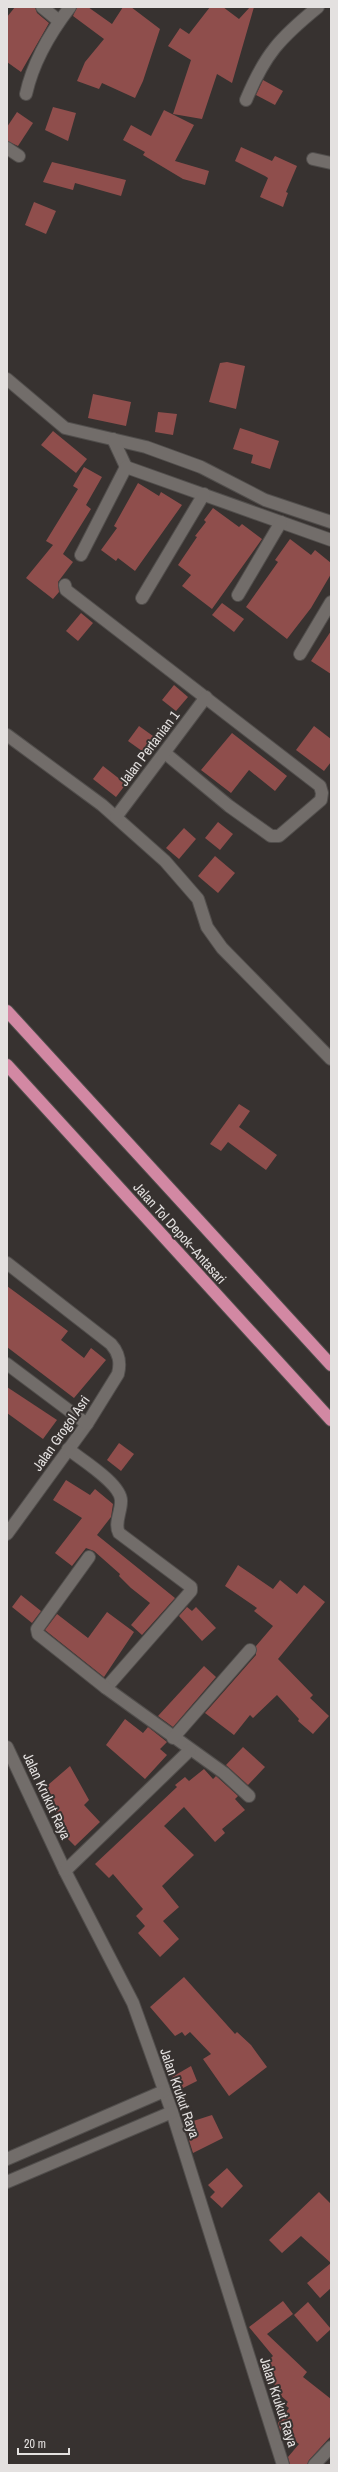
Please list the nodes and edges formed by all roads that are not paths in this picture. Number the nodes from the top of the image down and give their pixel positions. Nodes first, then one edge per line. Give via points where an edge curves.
1 (42, 7) edge
2 (70, 7) edge
3 (318, 7) edge
4 (59, 21) junction
5 (26, 94) dead end
6 (246, 100) dead end
7 (7, 148) edge
8 (19, 156) dead end
9 (313, 159) dead end
10 (331, 163) edge
11 (7, 379) edge
12 (113, 439) junction
13 (126, 467) junction
14 (204, 494) junction
15 (281, 522) junction
16 (331, 522) edge
17 (331, 540) edge
18 (81, 555) dead end
19 (65, 585) dead end
20 (238, 595) dead end
21 (142, 598) dead end
22 (331, 602) edge
23 (300, 654) dead end
24 (206, 697) junction
25 (7, 735) edge
26 (165, 753) junction
27 (116, 818) junction
28 (7, 1010) edge
29 (330, 1056) edge
30 (7, 1066) edge
31 (7, 1263) edge
32 (7, 1364) edge
33 (331, 1365) edge
34 (331, 1420) edge
35 (86, 1424) junction
36 (68, 1449) junction
37 (7, 1534) edge
38 (89, 1556) dead end
39 (250, 1650) dead end
40 (106, 1688) junction
41 (173, 1738) junction
42 (7, 1747) edge
43 (190, 1750) junction
44 (249, 1796) dead end
45 (65, 1871) junction
46 (164, 2091) junction
47 (172, 2112) junction
48 (7, 2159) edge
49 (7, 2182) edge
50 (331, 2447) edge
51 (284, 2465) edge
52 (314, 2465) edge

1 - 4 street
2 - 4 street
3 - 6 street via 274,47 260,68
4 - 5 street via 31,72
7 - 8 street
9 - 10 street
11 - 12 street via 66,428
12 - 13 street
12 - 16 street via 146,447 194,464 265,500
13 - 14 street
13 - 18 street
14 - 15 street
14 - 21 street
15 - 17 street
15 - 20 street
19 - 24 street via 66,590
22 - 23 street
24 - 26 street, Jalan Pertanian 1
24 - 26 street via 320,786 322,793 317,805 279,836 270,836
25 - 27 street
26 - 27 street, Jalan Pertanian 1
27 - 29 street via 165,861 192,889 212,935 222,948
28 - 33 highway, Jalan Tol Depok–Antasari
30 - 34 highway, Jalan Tol Depok–Antasari
31 - 35 street, Jalan Grogol Asri via 116,1350 120,1366 118,1374
32 - 35 street
35 - 36 street, Jalan Grogol Asri
36 - 37 street, Jalan Grogol Asri
36 - 40 street via 119,1491 119,1532 192,1587
38 - 40 street via 37,1629 42,1638
39 - 41 street
40 - 41 street
41 - 43 street
42 - 45 street, Jalan Krukut Raya
43 - 44 street via 224,1773
43 - 45 street
45 - 46 street, Jalan Krukut Raya via 133,2003
46 - 47 street, Jalan Krukut Raya
46 - 48 street
47 - 49 street
47 - 51 street, Jalan Krukut Raya
50 - 52 street

